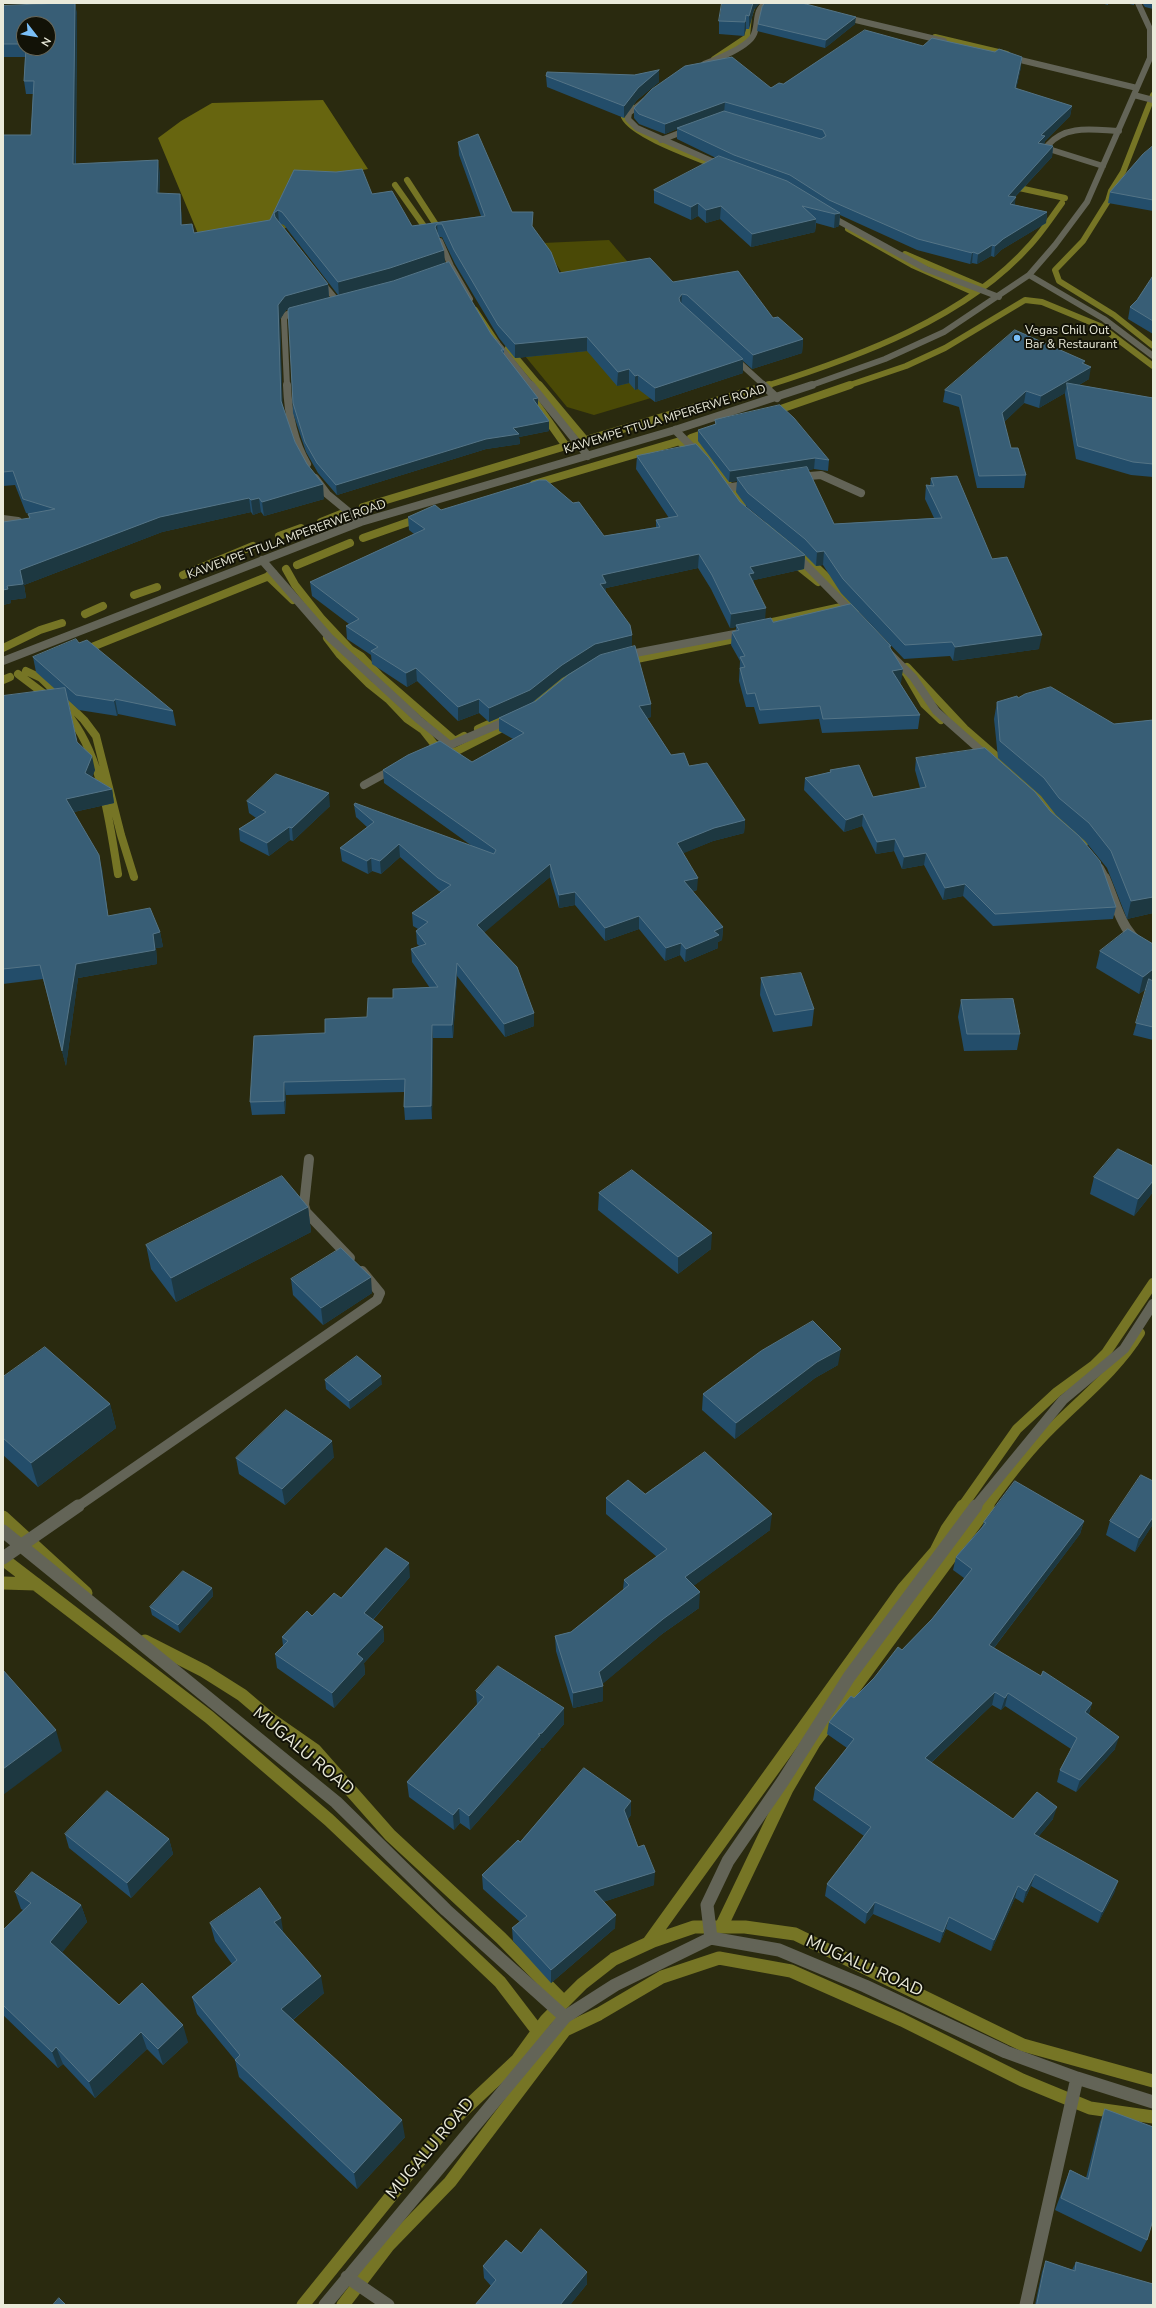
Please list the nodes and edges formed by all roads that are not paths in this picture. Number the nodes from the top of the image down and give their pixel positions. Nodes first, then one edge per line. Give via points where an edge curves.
1 (766, 3) edge
2 (1138, 3) edge
3 (839, 16) edge
4 (947, 42) edge
5 (999, 55) edge
6 (694, 67) edge
7 (1137, 88) junction
8 (1134, 95) junction
9 (652, 96) edge
10 (1153, 100) edge
11 (694, 127) edge
12 (1118, 130) junction
13 (661, 140) junction
14 (1103, 166) junction
15 (732, 170) edge
16 (820, 211) edge
17 (440, 241) edge
18 (314, 271) edge
19 (1029, 275) junction
20 (999, 297) junction
21 (337, 302) edge
22 (475, 307) edge
23 (308, 308) edge
24 (491, 334) edge
25 (724, 349) edge
26 (1153, 356) edge
27 (777, 398) junction
28 (675, 430) junction
29 (588, 456) junction
30 (707, 462) edge
31 (793, 478) edge
32 (756, 483) edge
33 (727, 488) edge
34 (862, 493) dead end
35 (3, 519) edge
36 (18, 521) edge
37 (361, 522) junction
38 (788, 548) edge
39 (262, 560) junction
40 (860, 620) edge
41 (756, 630) edge
42 (887, 651) edge
43 (616, 657) edge
44 (3, 661) edge
45 (519, 715) edge
46 (450, 745) junction
47 (429, 753) edge
48 (995, 764) edge
49 (401, 765) edge
50 (364, 785) dead end
51 (1093, 860) edge
52 (1153, 954) edge
53 (309, 1159) dead end
54 (1153, 1304) edge
55 (3, 1531) edge
56 (20, 1546) junction
57 (3, 1558) edge
58 (711, 1938) junction
59 (565, 2017) junction
60 (1076, 2078) junction
61 (1153, 2102) edge
62 (347, 2277) junction
63 (325, 2305) edge
64 (388, 2305) edge
65 (1026, 2305) edge

1 - 6 street via 758,11 754,34 748,40 721,59
2 - 7 street, KAWEMPE TTULA MPERERWE ROAD via 1148,18 1152,36 1150,58
3 - 4 street
5 - 7 street
7 - 8 street, KAWEMPE TTULA MPERERWE ROAD
8 - 10 street
8 - 12 street, KAWEMPE TTULA MPERERWE ROAD
9 - 13 street via 630,113 628,119 637,128
11 - 13 street
12 - 14 street, KAWEMPE TTULA MPERERWE ROAD
12 - 14 street via 1066,131 1058,134 1048,145 1052,150
13 - 15 street
14 - 19 street, KAWEMPE TTULA MPERERWE ROAD via 1088,202
16 - 20 street via 926,269
17 - 22 street via 448,267
18 - 21 street
19 - 20 street, KAWEMPE TTULA MPERERWE ROAD
19 - 26 street via 1104,319
20 - 27 street, KAWEMPE TTULA MPERERWE ROAD via 944,332 885,359
23 - 37 street via 293,311 284,319 288,414 301,454 313,476 327,494
24 - 29 street
25 - 27 street
27 - 28 street, KAWEMPE TTULA MPERERWE ROAD
28 - 29 street, KAWEMPE TTULA MPERERWE ROAD
28 - 30 street
29 - 37 street, KAWEMPE TTULA MPERERWE ROAD
31 - 34 street via 821,475
32 - 33 street
35 - 36 street
37 - 39 street, KAWEMPE TTULA MPERERWE ROAD
38 - 40 street via 847,611
39 - 44 street, KAWEMPE TTULA MPERERWE ROAD
39 - 46 street via 329,637
41 - 43 street
42 - 48 street via 913,677 936,711
45 - 46 street
46 - 47 street
49 - 50 street
51 - 52 street via 1102,870 1124,930 1138,945
53 - 56 street via 304,1206 306,1212 376,1286 380,1293 377,1300
54 - 58 street via 1124,1349 1063,1400 1012,1461 849,1677 728,1861 708,1906
55 - 56 street, MUGALU ROAD
56 - 57 street
56 - 59 street, MUGALU ROAD via 336,1802 446,1910
58 - 59 street, MUGALU ROAD via 615,1985
58 - 60 street, MUGALU ROAD via 779,1950 865,1986 1006,2052
59 - 62 street, MUGALU ROAD
60 - 61 street, MUGALU ROAD
60 - 65 street
62 - 63 street, MUGALU ROAD
62 - 64 street

